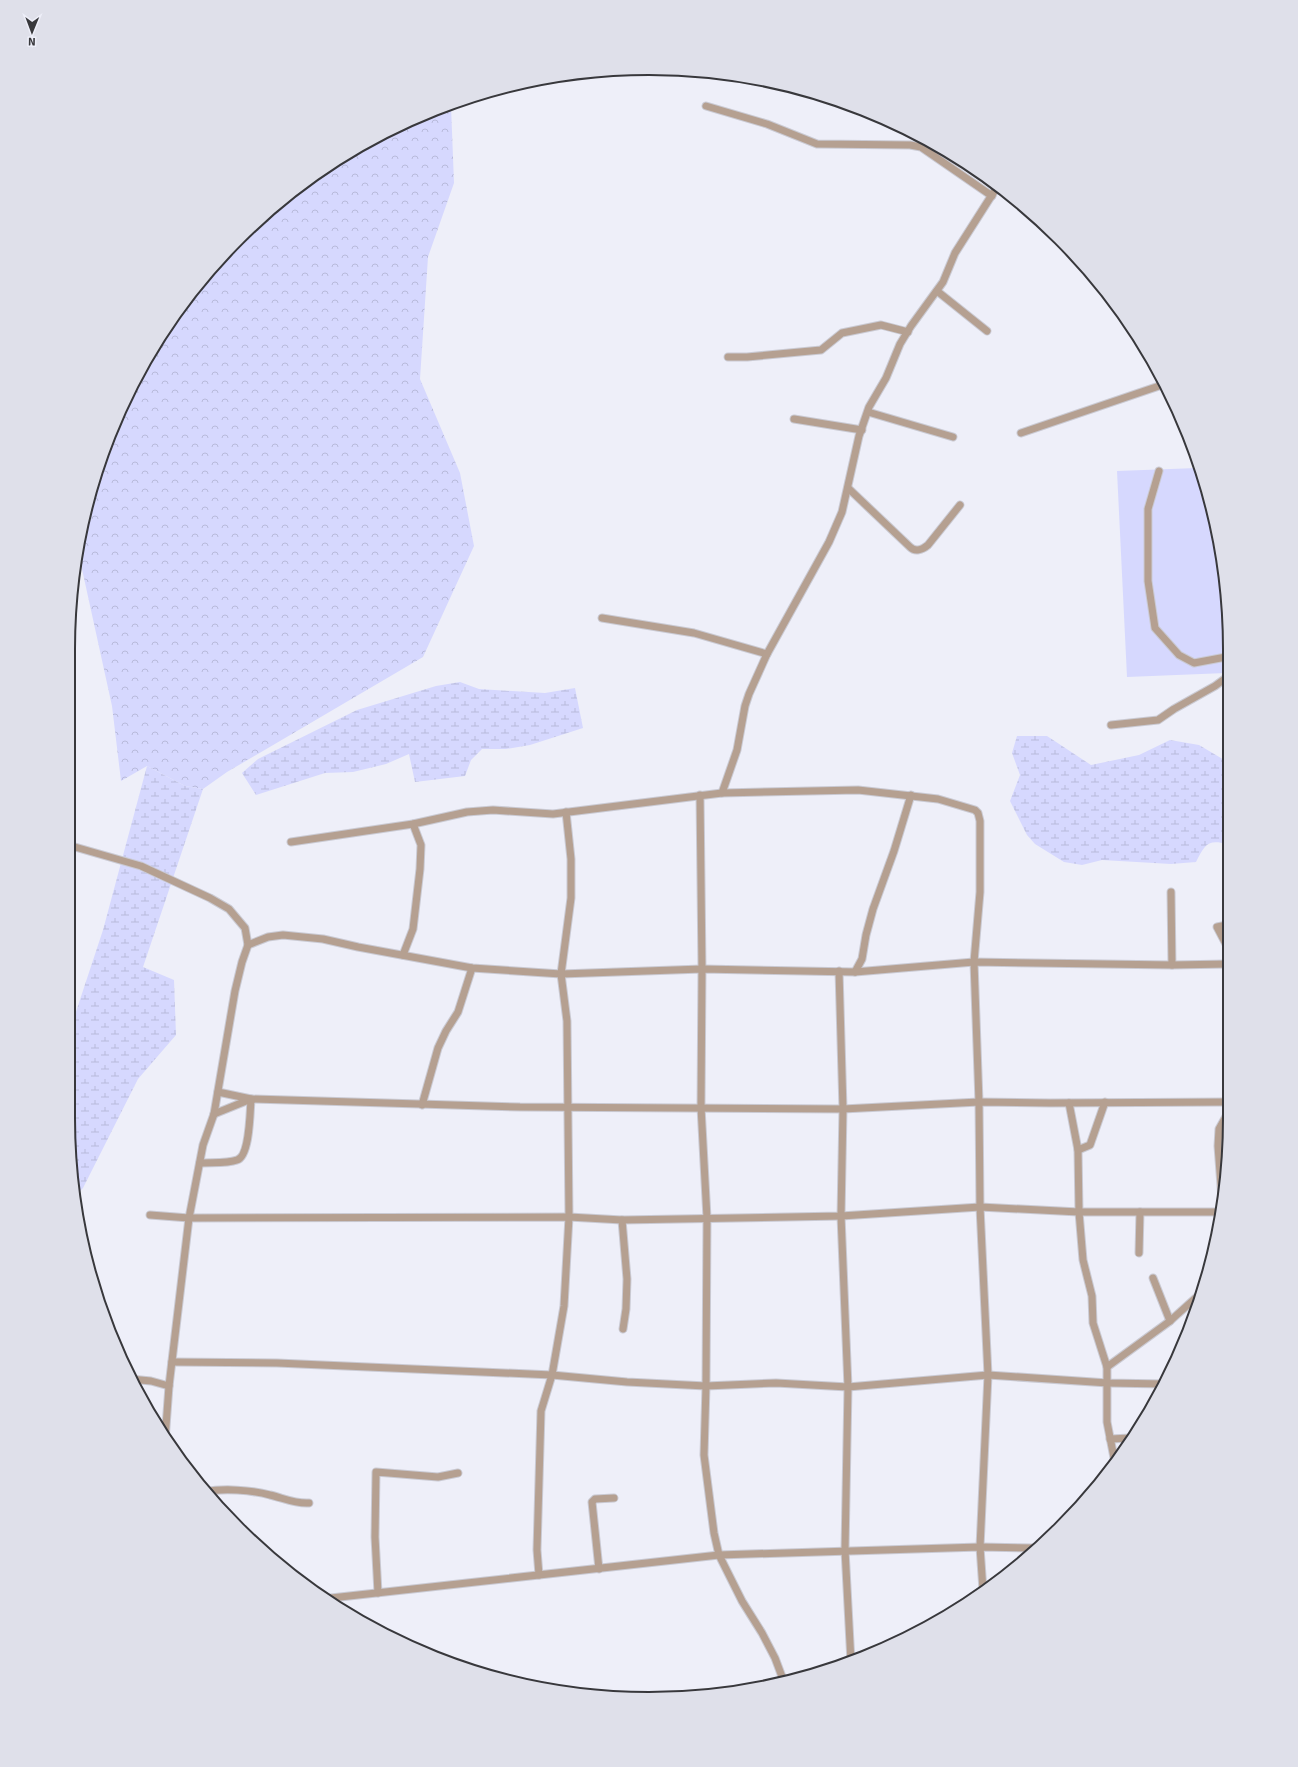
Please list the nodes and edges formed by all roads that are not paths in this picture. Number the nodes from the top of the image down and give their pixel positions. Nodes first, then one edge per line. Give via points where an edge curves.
1 (706, 106) dead end
2 (995, 191) edge
3 (992, 196) junction
4 (937, 291) junction
5 (987, 331) dead end
6 (908, 332) junction
7 (728, 356) dead end
8 (1159, 386) edge
9 (868, 412) junction
10 (794, 419) dead end
11 (862, 430) junction
12 (1021, 433) dead end
13 (953, 437) dead end
14 (1159, 471) dead end
15 (848, 488) junction
16 (960, 505) dead end
17 (602, 618) dead end
18 (767, 654) junction
19 (1223, 658) edge
20 (1223, 680) edge
21 (1111, 725) dead end
22 (722, 793) junction
23 (700, 795) junction
24 (911, 795) junction
25 (566, 812) junction
26 (413, 824) junction
27 (292, 842) dead end
28 (75, 847) edge
29 (1171, 892) dead end
30 (1223, 926) edge
31 (1223, 938) edge
32 (248, 945) junction
33 (403, 955) junction
34 (974, 962) junction
35 (1223, 964) edge
36 (1172, 965) junction
37 (472, 968) junction
38 (702, 969) junction
39 (839, 971) junction
40 (855, 972) junction
41 (561, 974) junction
42 (218, 1092) junction
43 (250, 1099) junction
44 (978, 1102) junction
45 (1105, 1102) junction
46 (1223, 1102) edge
47 (1069, 1103) junction
48 (422, 1105) junction
49 (701, 1107) junction
50 (569, 1108) junction
51 (843, 1109) junction
52 (214, 1114) junction
53 (1223, 1122) edge
54 (1078, 1150) junction
55 (200, 1163) junction
56 (1220, 1174) edge
57 (980, 1207) junction
58 (1079, 1212) junction
59 (1140, 1212) junction
60 (1215, 1212) edge
61 (150, 1215) dead end
62 (841, 1216) junction
63 (569, 1217) junction
64 (189, 1218) junction
65 (707, 1218) junction
66 (622, 1220) junction
67 (1139, 1253) dead end
68 (1153, 1278) dead end
69 (1194, 1299) edge
70 (1170, 1321) junction
71 (623, 1329) dead end
72 (172, 1362) junction
73 (1107, 1367) junction
74 (552, 1375) junction
75 (988, 1375) junction
76 (138, 1380) edge
77 (1108, 1383) junction
78 (1158, 1384) edge
79 (169, 1386) junction
80 (706, 1386) junction
81 (848, 1387) junction
82 (166, 1427) edge
83 (1125, 1438) edge
84 (1110, 1439) junction
85 (1113, 1454) edge
86 (458, 1473) dead end
87 (213, 1491) edge
88 (614, 1498) dead end
89 (309, 1503) dead end
90 (980, 1547) junction
91 (1029, 1548) edge
92 (846, 1550) junction
93 (719, 1555) junction
94 (599, 1569) junction
95 (539, 1575) junction
96 (983, 1584) edge
97 (378, 1592) junction
98 (334, 1598) edge
99 (851, 1655) edge
100 (782, 1676) edge

1 - 3 street via 767,124 817,144 915,146 929,152
2 - 3 street
3 - 4 street via 955,253
4 - 5 street
4 - 6 street
6 - 7 street via 881,325 842,333 821,350 747,357
6 - 9 street
8 - 12 street
9 - 11 street
9 - 13 street
10 - 11 street
11 - 15 street
14 - 19 street via 1148,508 1148,581 1155,628 1179,655 1194,663
15 - 16 street via 916,550 928,545
15 - 18 street via 842,512 829,542
17 - 18 street via 694,632
18 - 22 street via 745,706 736,750
20 - 21 street via 1158,720
22 - 23 street
22 - 24 street via 858,790
23 - 25 street
23 - 38 street
24 - 34 street via 938,799 967,807 978,813 980,892
24 - 40 street via 866,935 862,959
25 - 26 street via 467,812
25 - 41 street via 571,859 571,898
26 - 27 street
26 - 33 street via 421,845 420,869 413,929
28 - 32 street via 141,866 228,908 245,928
29 - 36 street
30 - 31 street via 1217,927
32 - 33 street via 268,937 283,935 323,939
32 - 42 street via 235,991
33 - 37 street
34 - 36 street
34 - 40 street
34 - 44 street
35 - 36 street
37 - 41 street
37 - 48 street via 458,1012 438,1048
38 - 39 street
38 - 41 street
38 - 49 street
39 - 40 street
39 - 51 street
41 - 50 street via 567,1021
42 - 43 street
42 - 52 street
43 - 48 street
43 - 52 street
43 - 55 street via 250,1125 244,1155 238,1160
44 - 47 street
44 - 51 street
44 - 57 street
45 - 46 street
45 - 47 street
45 - 54 street via 1090,1145
47 - 54 street
48 - 50 street
49 - 50 street
49 - 51 street
49 - 65 street
50 - 63 street
51 - 62 street
52 - 55 street via 203,1145
53 - 56 street via 1219,1129 1218,1146
54 - 58 street
55 - 64 street
57 - 58 street
57 - 62 street
57 - 75 street
58 - 59 street
58 - 73 street via 1083,1260 1092,1296 1093,1324
59 - 60 street
59 - 67 street
61 - 64 street
62 - 65 street
62 - 81 street
63 - 64 street
63 - 66 street
63 - 74 street via 564,1306
64 - 72 street
65 - 66 street
65 - 80 street
66 - 71 street via 627,1279
68 - 70 street
69 - 70 street
70 - 73 street
72 - 74 street via 277,1363
72 - 79 street
73 - 77 street
74 - 80 street
74 - 95 street via 541,1411
75 - 77 street
75 - 81 street
75 - 90 street
76 - 79 street
77 - 78 street
77 - 84 street via 1107,1422
79 - 82 street
80 - 81 street via 776,1382
80 - 93 street via 704,1455
81 - 92 street
83 - 84 street
84 - 85 street
86 - 97 street via 438,1477 376,1472 375,1537
87 - 89 street via 221,1489 268,1494 293,1502
88 - 94 street via 595,1499 592,1502
90 - 91 street
90 - 92 street
90 - 96 street
92 - 93 street
92 - 99 street
93 - 94 street
93 - 100 street via 775,1658
94 - 95 street
95 - 97 street
97 - 98 street

